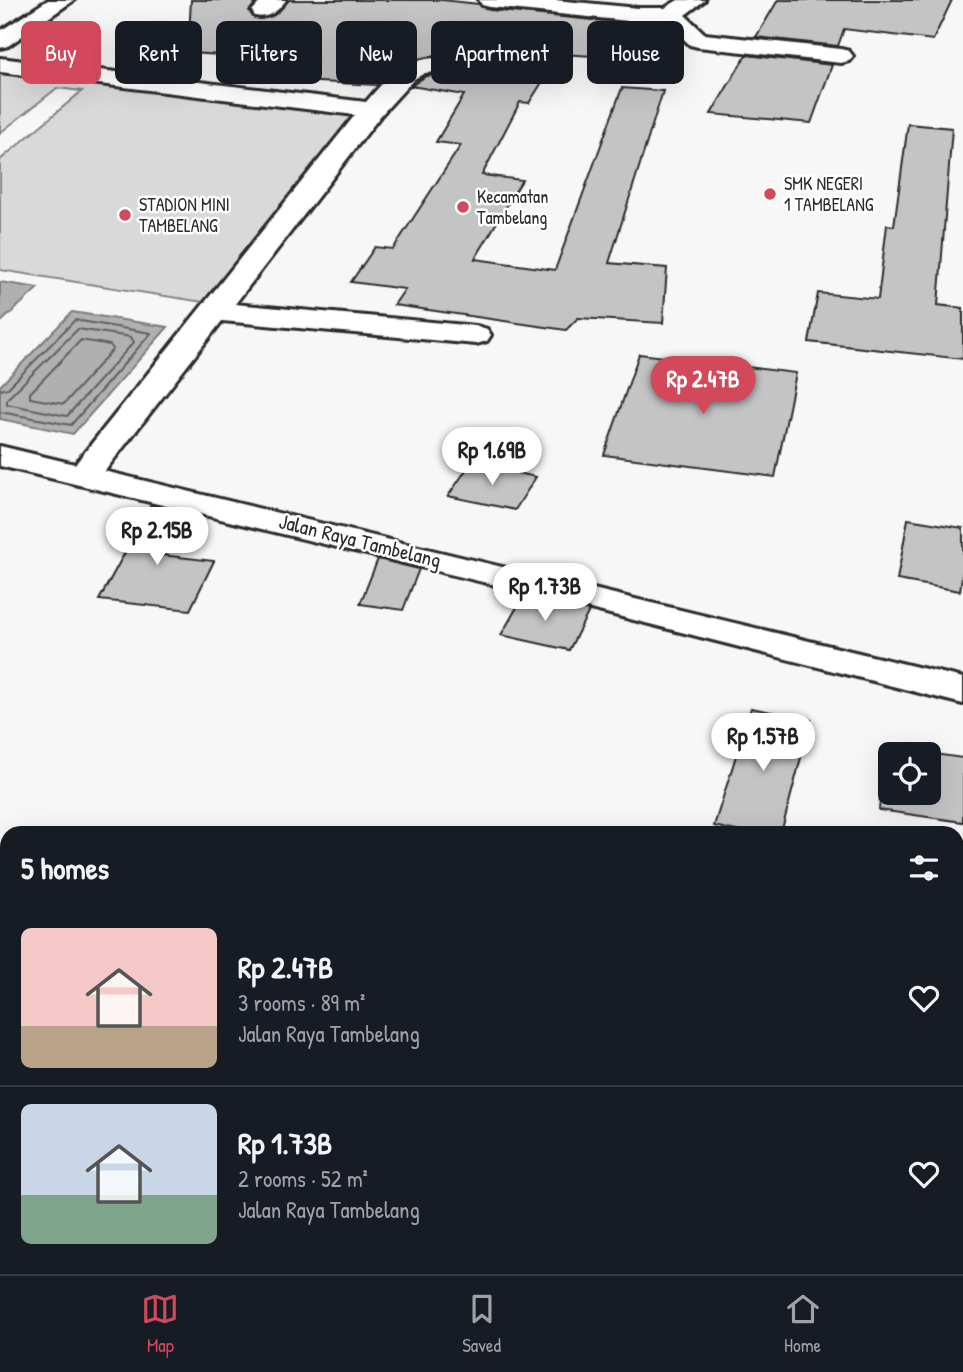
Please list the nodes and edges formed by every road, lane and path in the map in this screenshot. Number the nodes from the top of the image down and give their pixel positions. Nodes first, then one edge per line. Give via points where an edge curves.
1 (63, 0) edge
2 (490, 0) edge
3 (694, 0) edge
4 (670, 14) junction
5 (3, 37) edge
6 (841, 56) dead end
7 (0, 65) edge
8 (431, 65) edge
9 (372, 110) junction
10 (216, 311) junction
11 (476, 335) dead end
12 (0, 456) edge
13 (85, 474) junction
14 (963, 691) edge

1 - 5 street
2 - 4 street via 614,14
3 - 4 street
4 - 6 street via 698,40
7 - 9 street
8 - 9 street via 400,79
9 - 10 street
10 - 11 street
10 - 13 street
12 - 13 street, Jalan Raya Tambelang
13 - 14 street, Jalan Raya Tambelang

